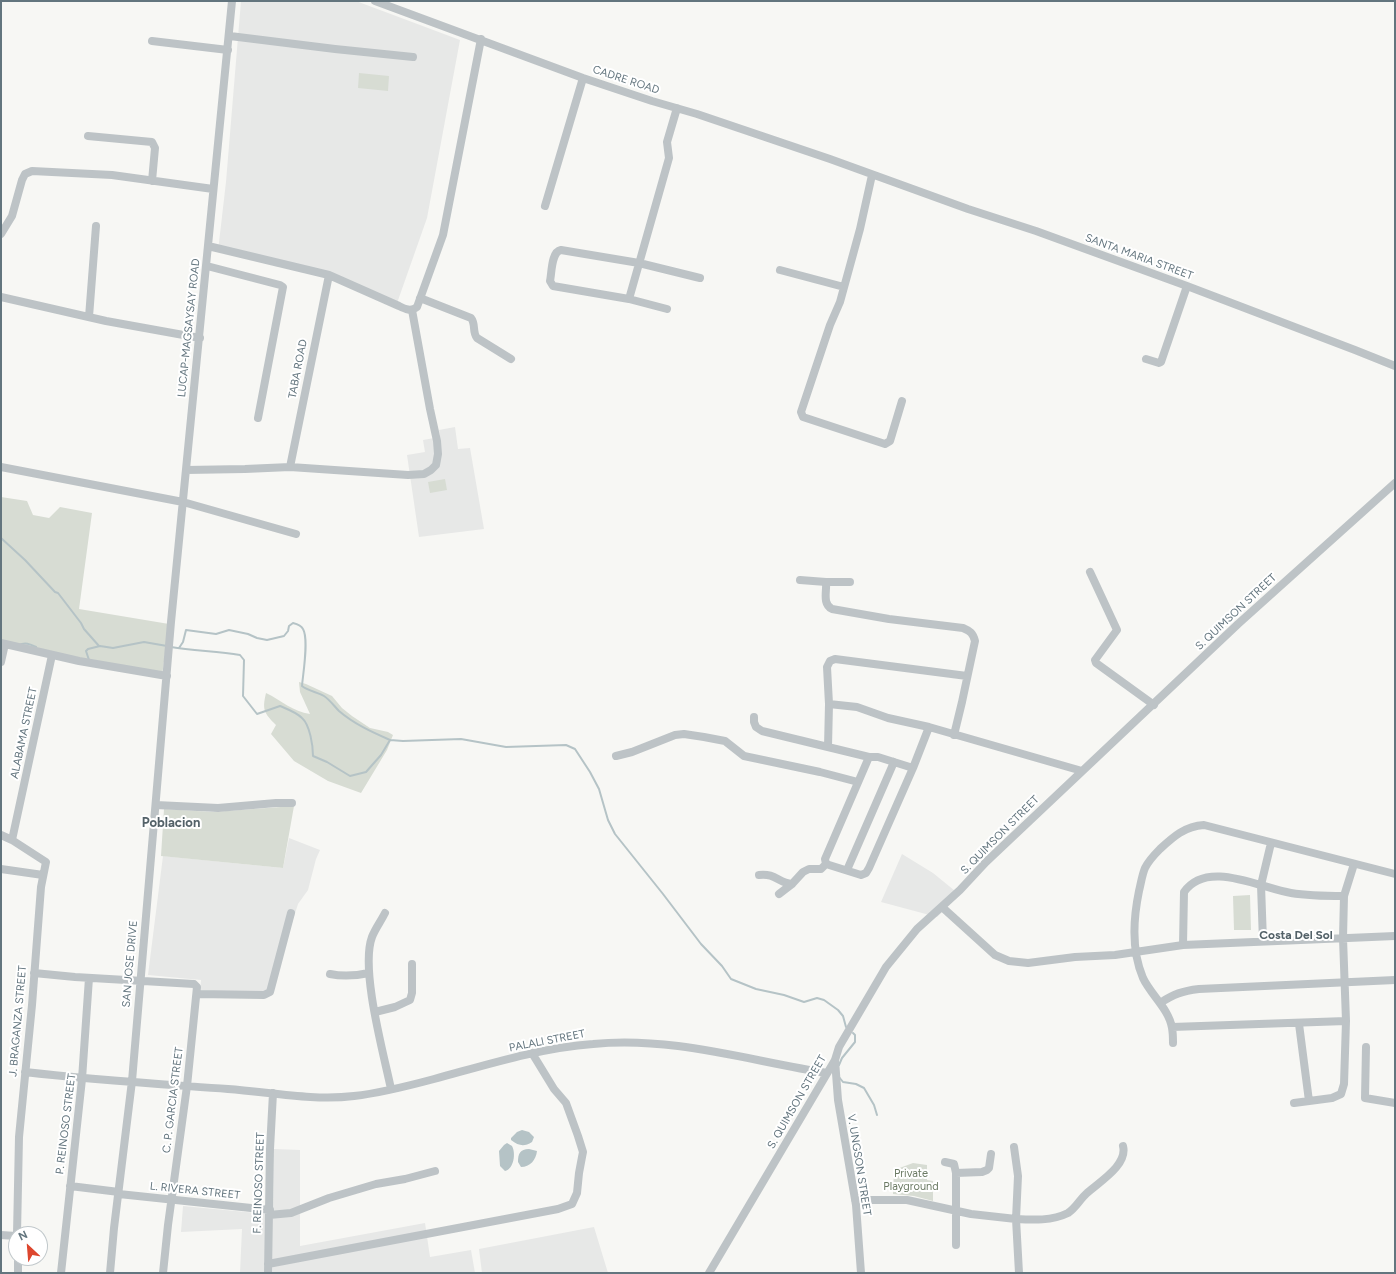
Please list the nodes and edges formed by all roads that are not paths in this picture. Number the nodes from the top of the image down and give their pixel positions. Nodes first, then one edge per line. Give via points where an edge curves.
1 (232, 1) edge
2 (375, 1) edge
3 (230, 36) junction
4 (481, 39) junction
5 (152, 41) dead end
6 (228, 50) junction
7 (413, 57) dead end
8 (583, 78) junction
9 (677, 108) junction
10 (88, 136) dead end
11 (872, 175) junction
12 (152, 181) junction
13 (213, 189) junction
14 (545, 206) dead end
15 (96, 226) dead end
16 (1, 234) edge
17 (208, 246) junction
18 (639, 263) junction
19 (207, 266) junction
20 (780, 270) dead end
21 (329, 275) junction
22 (700, 278) dead end
23 (1187, 286) junction
24 (844, 287) junction
25 (1, 297) edge
26 (420, 298) junction
27 (629, 299) junction
28 (668, 309) dead end
29 (412, 310) junction
30 (89, 317) junction
31 (200, 338) junction
32 (511, 359) dead end
33 (1146, 359) dead end
34 (1395, 366) edge
35 (902, 401) dead end
36 (258, 418) dead end
37 (290, 466) junction
38 (1, 467) edge
39 (186, 470) junction
40 (1395, 483) edge
41 (183, 502) junction
42 (296, 534) dead end
43 (1090, 572) dead end
44 (800, 580) dead end
45 (826, 582) junction
46 (850, 582) dead end
47 (3, 643) edge
48 (52, 655) junction
49 (169, 657) joint
50 (1, 662) edge
51 (167, 676) junction
52 (967, 676) junction
53 (829, 704) junction
54 (1154, 705) junction
55 (754, 717) dead end
56 (929, 727) junction
57 (954, 735) junction
58 (828, 747) junction
59 (616, 756) dead end
60 (869, 757) junction
61 (894, 762) junction
62 (913, 768) junction
63 (1082, 772) junction
64 (858, 782) junction
65 (292, 803) dead end
66 (156, 805) junction
67 (1, 835) edge
68 (12, 840) junction
69 (1271, 842) junction
70 (826, 864) junction
71 (1354, 864) junction
72 (1, 869) edge
73 (848, 870) junction
74 (1395, 874) edge
75 (43, 875) junction
76 (759, 875) dead end
77 (792, 884) junction
78 (1261, 884) junction
79 (779, 894) dead end
80 (1344, 896) junction
81 (942, 907) junction
82 (292, 913) dead end
83 (385, 913) dead end
84 (1395, 936) edge
85 (1343, 938) junction
86 (1264, 942) junction
87 (1183, 945) junction
88 (1135, 951) junction
89 (412, 964) dead end
90 (34, 973) junction
91 (369, 973) junction
92 (330, 974) dead end
93 (89, 978) junction
94 (1395, 980) edge
95 (140, 981) junction
96 (1345, 982) junction
97 (197, 994) junction
98 (1160, 1003) junction
99 (375, 1012) junction
100 (1346, 1021) junction
101 (1300, 1024) junction
102 (1172, 1027) junction
103 (1173, 1043) dead end
104 (1366, 1047) dead end
105 (532, 1053) junction
106 (835, 1060) junction
107 (25, 1072) junction
108 (827, 1073) junction
109 (82, 1079) junction
110 (132, 1081) junction
111 (187, 1086) junction
112 (391, 1089) junction
113 (274, 1093) junction
114 (1309, 1102) junction
115 (1294, 1103) dead end
116 (1395, 1103) edge
117 (1123, 1146) dead end
118 (1014, 1147) dead end
119 (991, 1154) dead end
120 (945, 1162) dead end
121 (435, 1171) dead end
122 (956, 1173) junction
123 (70, 1186) junction
124 (119, 1193) junction
125 (171, 1200) junction
126 (855, 1200) junction
127 (956, 1211) junction
128 (269, 1212) junction
129 (1016, 1219) junction
130 (17, 1226) edge
131 (956, 1245) dead end
132 (268, 1264) junction
133 (60, 1273) edge
134 (110, 1273) edge
135 (163, 1273) edge
136 (268, 1273) edge
137 (709, 1273) edge
138 (861, 1273) edge
139 (1019, 1273) edge

1 - 3 street, LUCAP-MAGSAYSAY ROAD
2 - 4 street, CADRE ROAD
3 - 6 street, LUCAP-MAGSAYSAY ROAD
3 - 7 street
4 - 8 street, CADRE ROAD
4 - 26 street via 443,235
5 - 6 street
6 - 13 street, LUCAP-MAGSAYSAY ROAD
8 - 9 street, CADRE ROAD
8 - 14 street
9 - 11 street, CADRE ROAD
9 - 18 street via 667,142 669,158
10 - 12 street via 152,142 155,148
11 - 23 street, SANTA MARIA STREET
11 - 24 street
12 - 13 street
12 - 16 street via 112,175 32,171 23,178 12,216
13 - 17 street, LUCAP-MAGSAYSAY ROAD
15 - 30 street
17 - 19 street, LUCAP-MAGSAYSAY ROAD
17 - 21 street
18 - 22 street
18 - 27 street
18 - 27 street via 561,250 555,254 550,281 552,285
19 - 31 street, LUCAP-MAGSAYSAY ROAD
19 - 36 street via 280,285 282,288
20 - 24 street
21 - 29 street
21 - 37 street, TABA ROAD
23 - 33 street via 1161,362
23 - 34 street, SANTA MARIA STREET
24 - 35 street via 801,409 802,415 885,444 890,441
25 - 30 street
26 - 29 street via 417,307
26 - 32 street via 471,318 477,338
27 - 28 street
29 - 37 street via 437,441 436,465 424,474 408,475
30 - 31 street
31 - 39 street, LUCAP-MAGSAYSAY ROAD
37 - 39 street
38 - 41 street
39 - 41 street, LUCAP-MAGSAYSAY ROAD
40 - 54 street, S. QUIMSON STREET via 1238,624
41 - 42 street
41 - 49 street, LUCAP-MAGSAYSAY ROAD
43 - 54 street via 1117,630 1098,655 1096,663
44 - 45 street
45 - 46 street
45 - 52 street via 826,602 832,609 970,631 975,641
47 - 48 street
47 - 50 street
48 - 51 street via 79,662
48 - 68 street, ALABAMA STREET
49 - 51 street, SAN JOSE DRIVE
51 - 66 street, SAN JOSE DRIVE
52 - 53 street via 835,659 827,667
52 - 57 street
53 - 56 street via 857,707 888,718
53 - 58 street
54 - 63 street, S. QUIMSON STREET
55 - 58 street via 756,727 762,731
56 - 57 street
56 - 62 street
57 - 63 street
58 - 60 street
59 - 64 street via 675,735 704,736 725,741 744,756
60 - 61 street
60 - 64 street
61 - 62 street
61 - 73 street
62 - 73 street via 866,873 861,875
63 - 81 street, S. QUIMSON STREET
64 - 70 street via 825,857
65 - 66 street via 218,808
66 - 95 street, SAN JOSE DRIVE
67 - 68 street, J. BRAGANZA STREET
68 - 75 street, J. BRAGANZA STREET via 46,862
69 - 71 street
69 - 78 street
69 - 88 street via 1204,825 1188,828 1173,837 1150,860 1142,876 1134,926
70 - 73 street
70 - 77 street via 821,869 803,872
71 - 74 street
71 - 80 street
72 - 75 street
75 - 90 street, J. BRAGANZA STREET
76 - 77 street via 771,875
77 - 79 street
78 - 80 street via 1290,893
78 - 86 street
78 - 87 street via 1212,876 1194,882 1184,892
80 - 85 street
81 - 88 street via 995,955 1009,961 1028,963
81 - 106 street, S. QUIMSON STREET via 917,929 886,967 839,1047
82 - 97 street via 270,992 264,995
83 - 91 street via 372,938
84 - 85 street
85 - 86 street
85 - 96 street
86 - 87 street
87 - 88 street
88 - 98 street via 1144,978
89 - 99 street via 410,1000
90 - 93 street
90 - 107 street, J. BRAGANZA STREET
91 - 92 street via 353,976
91 - 99 street
93 - 95 street
93 - 109 street, P. REINOSO STREET
94 - 96 street
95 - 97 street via 194,984 197,987
95 - 110 street, SAN JOSE DRIVE
96 - 98 street via 1199,989 1175,994
96 - 100 street
97 - 111 street, C. P. GARCIA STREET
98 - 102 street
99 - 112 street
100 - 101 street
100 - 114 street via 1344,1084 1341,1094
101 - 102 street
101 - 114 street
102 - 103 street
104 - 116 street via 1365,1098
105 - 108 street, PALALI STREET via 594,1044 664,1044
105 - 112 street, PALALI STREET
105 - 132 street via 566,1103 578,1136 582,1157 578,1173 578,1194 572,1204 558,1209
106 - 108 street, S. QUIMSON STREET
106 - 126 street, V. UNGSON STREET via 838,1100
107 - 109 street, PALALI STREET
107 - 130 street, J. BRAGANZA STREET via 19,1137
108 - 137 street, S. QUIMSON STREET
109 - 110 street, PALALI STREET
109 - 123 street, P. REINOSO STREET
110 - 111 street, PALALI STREET
110 - 124 street, SAN JOSE DRIVE
111 - 113 street, PALALI STREET
111 - 125 street, C. P. GARCIA STREET
112 - 113 street, PALALI STREET via 354,1096 312,1097
113 - 128 street, F. REINOSO STREET
114 - 115 street
117 - 129 street via 1124,1155 1115,1168 1068,1213 1046,1219
118 - 129 street via 1018,1176
119 - 122 street via 987,1170
120 - 122 street via 954,1164
121 - 128 street, L. RIVERA STREET via 363,1188 291,1213
122 - 127 street
123 - 124 street, L. RIVERA STREET
123 - 133 street, P. REINOSO STREET
124 - 125 street, L. RIVERA STREET
124 - 134 street, SAN JOSE DRIVE
125 - 128 street, L. RIVERA STREET
125 - 135 street, C. P. GARCIA STREET
126 - 127 street via 907,1200
126 - 138 street, V. UNGSON STREET
127 - 129 street
127 - 131 street
128 - 132 street, F. REINOSO STREET
129 - 139 street
132 - 136 street, F. REINOSO STREET

